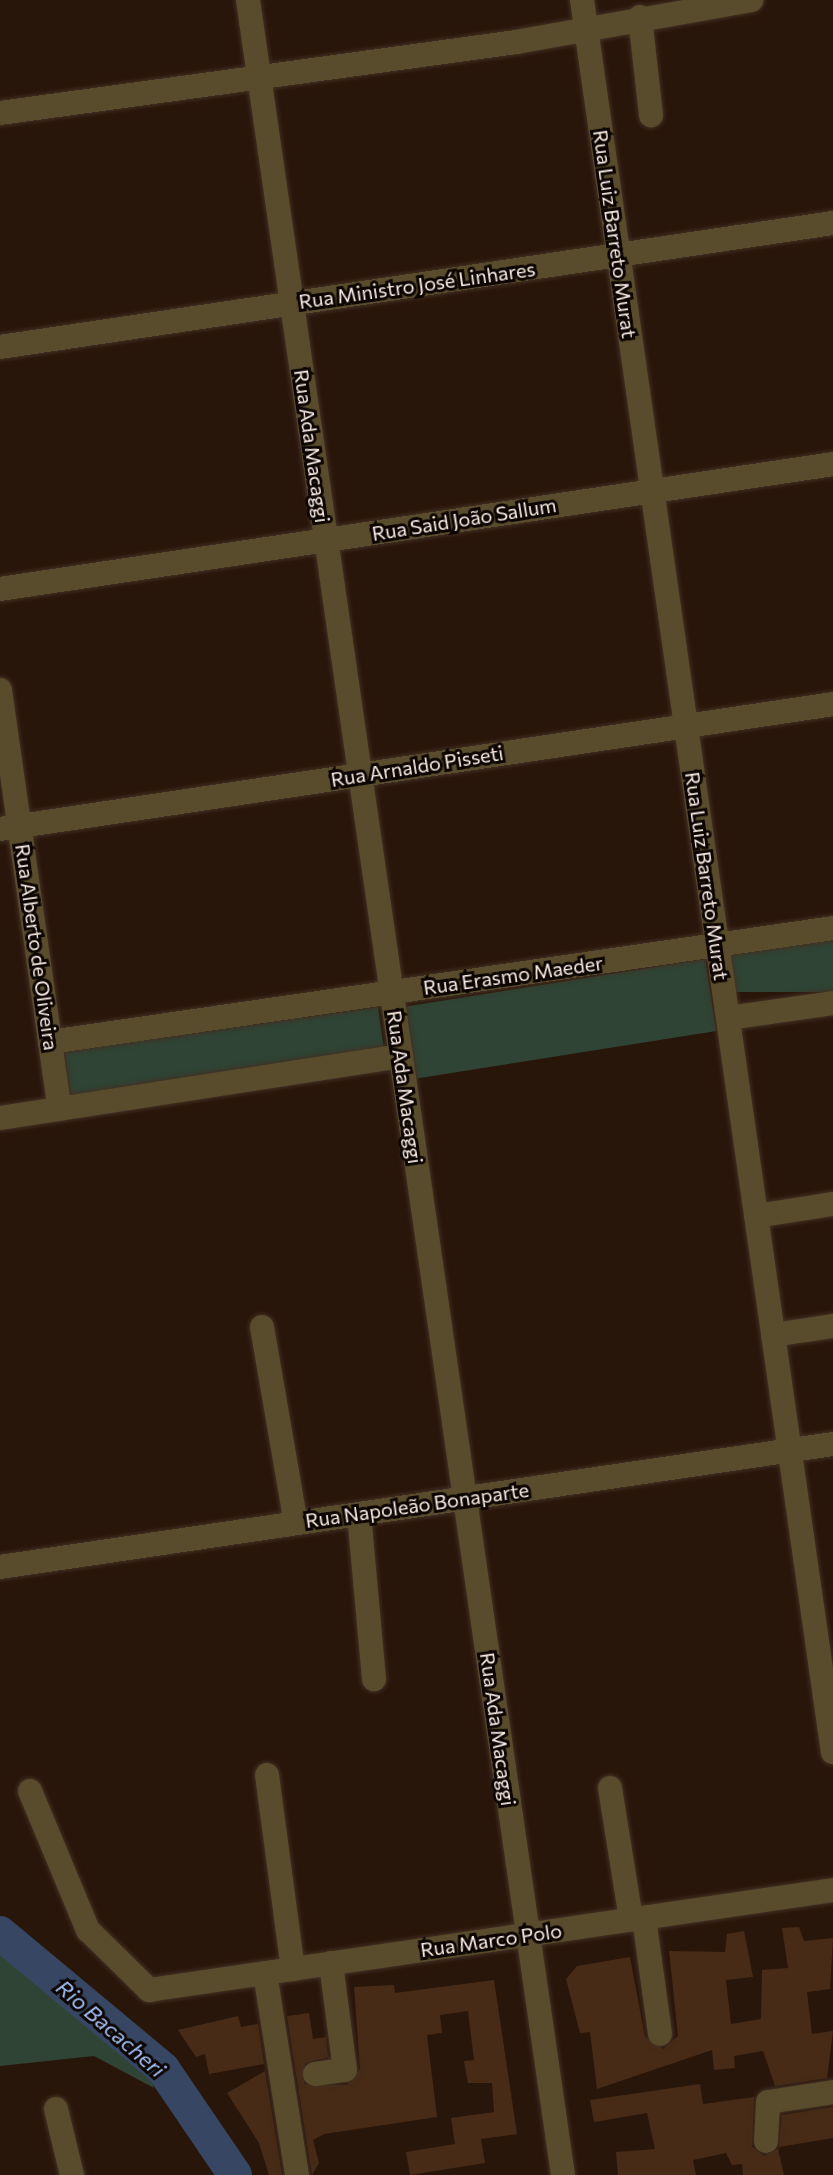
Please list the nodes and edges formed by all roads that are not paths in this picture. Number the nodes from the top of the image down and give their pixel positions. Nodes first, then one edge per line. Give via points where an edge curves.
1 (248, 0) edge
2 (582, 0) edge
3 (751, 0) edge
4 (640, 17) junction
5 (585, 25) junction
6 (258, 75) junction
7 (0, 113) edge
8 (651, 115) dead end
9 (833, 223) edge
10 (618, 255) junction
11 (292, 304) junction
12 (0, 347) edge
13 (833, 464) edge
14 (652, 491) junction
15 (326, 540) junction
16 (0, 589) edge
17 (0, 690) edge
18 (833, 704) edge
19 (686, 726) junction
20 (360, 775) junction
21 (10, 828) edge
22 (833, 928) edge
23 (717, 945) junction
24 (392, 992) junction
25 (833, 1003) edge
26 (728, 1018) junction
27 (50, 1042) junction
28 (401, 1056) junction
29 (60, 1109) junction
30 (0, 1118) edge
31 (833, 1204) edge
32 (756, 1216) junction
33 (833, 1326) edge
34 (262, 1327) dead end
35 (773, 1335) junction
36 (833, 1444) edge
37 (790, 1450) junction
38 (465, 1498) junction
39 (359, 1514) junction
40 (296, 1523) junction
41 (0, 1567) edge
42 (374, 1679) dead end
43 (833, 1752) edge
44 (267, 1775) dead end
45 (610, 1788) dead end
46 (30, 1791) dead end
47 (833, 1890) edge
48 (637, 1918) junction
49 (528, 1935) junction
50 (331, 1963) junction
51 (293, 1969) junction
52 (265, 1973) junction
53 (660, 2034) dead end
54 (315, 2074) dead end
55 (833, 2092) edge
56 (56, 2109) dead end
57 (766, 2141) dead end
58 (72, 2175) edge
59 (297, 2175) edge
60 (563, 2175) edge

1 - 6 street, Rua Ada Macaggi
2 - 5 street, Rua Luiz Barreto Murat
3 - 4 street
4 - 5 street
4 - 8 street
5 - 6 street via 509,28 341,53
5 - 10 street, Rua Luiz Barreto Murat
6 - 7 street
6 - 11 street, Rua Ada Macaggi
9 - 10 street, Rua Ministro José Linhares
10 - 11 street, Rua Ministro José Linhares
10 - 14 street, Rua Luiz Barreto Murat
11 - 12 street, Rua Ministro José Linhares
11 - 15 street, Rua Ada Macaggi
13 - 14 street, Rua Said João Sallum
14 - 15 street, Rua Said João Sallum
14 - 19 street, Rua Luiz Barreto Murat
15 - 16 street, Rua Said João Sallum
15 - 20 street, Rua Ada Macaggi
17 - 21 street, Rua Alberto de Oliveira
18 - 19 street, Rua Arnaldo Pisseti
19 - 20 street, Rua Arnaldo Pisseti
19 - 23 street, Rua Luiz Barreto Murat
20 - 21 street, Rua Arnaldo Pisseti
20 - 24 street, Rua Ada Macaggi
21 - 27 street, Rua Alberto de Oliveira
22 - 23 street, Rua Erasmo Maeder
23 - 24 street, Rua Erasmo Maeder
23 - 26 street, Rua Luiz Barreto Murat
24 - 27 street, Rua Erasmo Maeder
24 - 28 street, Rua Ada Macaggi
25 - 26 street
26 - 32 street, Rua Luiz Barreto Murat
27 - 29 street, Rua Alberto de Oliveira
28 - 29 street
28 - 38 street, Rua Ada Macaggi
29 - 30 street
31 - 32 street
32 - 35 street, Rua Luiz Barreto Murat
33 - 35 street
34 - 40 street
35 - 37 street, Rua Luiz Barreto Murat
36 - 37 street, Rua Napoleão Bonaparte
37 - 38 street, Rua Napoleão Bonaparte
37 - 43 street, Rua Luiz Barreto Murat
38 - 39 street, Rua Napoleão Bonaparte
38 - 49 street, Rua Ada Macaggi
39 - 40 street, Rua Napoleão Bonaparte
39 - 42 street
40 - 41 street, Rua Napoleão Bonaparte
44 - 51 street
45 - 48 street
46 - 52 street, Rua Marco Polo via 88,1930 149,1990
47 - 48 street, Rua Marco Polo
48 - 49 street, Rua Marco Polo
48 - 53 street
49 - 50 street, Rua Marco Polo
49 - 60 street, Rua Ada Macaggi
50 - 51 street, Rua Marco Polo
50 - 54 street via 345,2070
51 - 52 street, Rua Marco Polo
52 - 59 street
55 - 57 street via 768,2102
56 - 58 street

